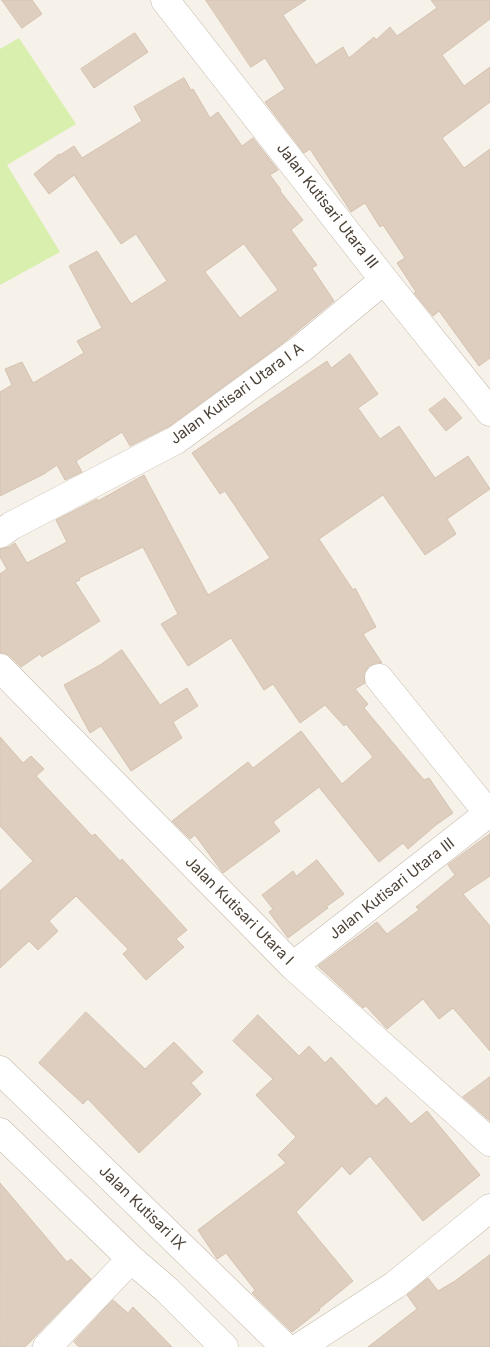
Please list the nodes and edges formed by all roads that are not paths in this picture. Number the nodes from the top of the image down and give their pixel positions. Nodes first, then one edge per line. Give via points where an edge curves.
1 (165, 0) edge
2 (384, 280) junction
3 (490, 412) edge
4 (0, 534) edge
5 (0, 668) edge
6 (379, 678) dead end
7 (489, 813) edge
8 (293, 966) junction
9 (0, 1070) edge
10 (0, 1132) edge
11 (490, 1142) edge
12 (490, 1208) edge
13 (131, 1259) junction
14 (46, 1347) edge
15 (224, 1347) edge
16 (285, 1347) edge
17 (300, 1347) edge

1 - 2 street, Jalan Kutisari Utara III
2 - 3 street, Jalan Kutisari Utara III
2 - 4 street, Jalan Kutisari Utara I A via 302,348 176,440
5 - 8 street, Jalan Kutisari Utara I
6 - 7 street
7 - 8 street, Jalan Kutisari Utara III
8 - 11 street, Jalan Kutisari Utara I
9 - 16 street, Jalan Kutisari IX
10 - 13 street
12 - 17 street via 395,1284
13 - 14 street
13 - 15 street

